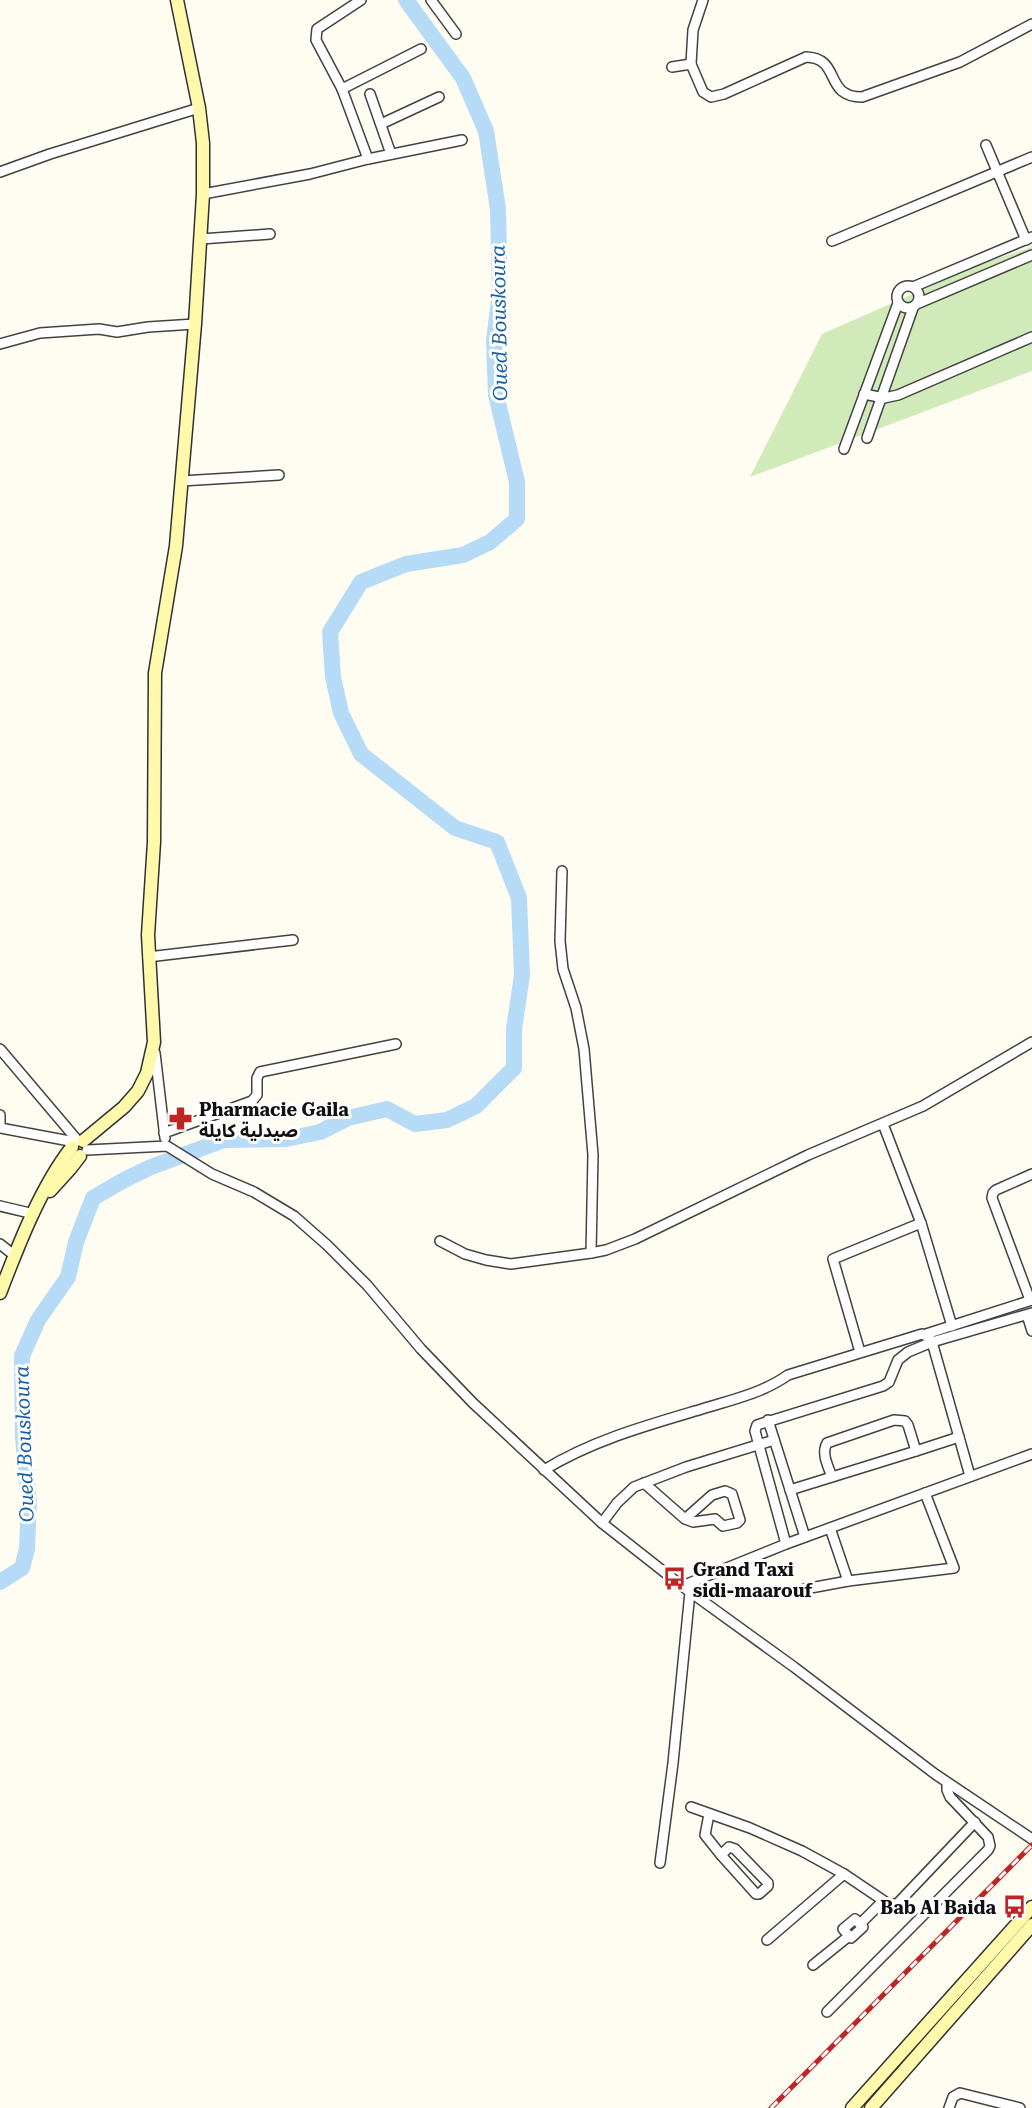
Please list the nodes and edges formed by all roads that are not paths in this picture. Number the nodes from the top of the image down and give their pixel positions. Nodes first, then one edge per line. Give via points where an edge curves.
1 (177, 0) edge
2 (361, 0) edge
3 (431, 0) edge
4 (703, 0) edge
5 (1032, 24) edge
6 (456, 34) dead end
7 (421, 49) dead end
8 (691, 64) junction
9 (672, 67) dead end
10 (342, 89) junction
11 (370, 94) dead end
12 (439, 97) dead end
13 (199, 108) junction
14 (381, 124) junction
15 (462, 140) dead end
16 (986, 145) dead end
17 (391, 154) junction
18 (1032, 157) edge
19 (368, 159) junction
20 (0, 172) edge
21 (997, 172) junction
22 (202, 194) junction
23 (270, 234) dead end
24 (201, 239) junction
25 (1029, 239) edge
26 (832, 241) dead end
27 (1032, 256) edge
28 (913, 287) junction
29 (898, 303) junction
30 (916, 305) junction
31 (195, 324) junction
32 (1032, 337) edge
33 (0, 344) edge
34 (864, 394) junction
35 (881, 397) junction
36 (857, 412) junction
37 (874, 418) junction
38 (867, 438) dead end
39 (844, 448) dead end
40 (279, 475) dead end
41 (181, 481) junction
42 (562, 871) dead end
43 (293, 940) dead end
44 (148, 957) junction
45 (154, 1042) junction
46 (1032, 1042) edge
47 (396, 1044) dead end
48 (0, 1049) edge
49 (0, 1115) edge
50 (883, 1124) junction
51 (0, 1126) edge
52 (164, 1132) junction
53 (79, 1146) junction
54 (167, 1146) junction
55 (1030, 1174) edge
56 (1032, 1186) edge
57 (0, 1206) edge
58 (34, 1214) junction
59 (921, 1223) junction
60 (440, 1241) dead end
61 (0, 1244) edge
62 (591, 1253) junction
63 (15, 1256) junction
64 (0, 1293) edge
65 (1031, 1300) edge
66 (1029, 1314) edge
67 (957, 1324) junction
68 (1032, 1331) edge
69 (963, 1333) junction
70 (929, 1338) junction
71 (860, 1352) junction
72 (768, 1420) junction
73 (959, 1437) junction
74 (774, 1440) junction
75 (759, 1445) junction
76 (916, 1451) junction
77 (1032, 1454) edge
78 (544, 1470) junction
79 (970, 1476) junction
80 (832, 1477) junction
81 (644, 1483) junction
82 (790, 1490) junction
83 (925, 1493) junction
84 (685, 1519) junction
85 (602, 1523) junction
86 (830, 1528) junction
87 (805, 1538) junction
88 (786, 1544) junction
89 (848, 1581) junction
90 (686, 1589) junction
91 (805, 1589) dead end
92 (947, 1783) junction
93 (691, 1807) dead end
94 (709, 1814) junction
95 (975, 1822) junction
96 (1032, 1839) edge
97 (721, 1855) junction
98 (660, 1863) dead end
99 (844, 1875) junction
100 (883, 1901) junction
101 (1032, 1907) edge
102 (1032, 1925) edge
103 (767, 1940) dead end
104 (813, 1965) dead end
105 (827, 2012) dead end
106 (852, 2108) edge
107 (871, 2108) edge
108 (949, 2108) edge
109 (1014, 2108) edge

1 - 13 street
2 - 10 street via 317,29 316,40
3 - 6 street
4 - 8 street via 693,30
5 - 8 street via 960,62 862,97 841,92 829,68 813,57 711,97 703,93
7 - 10 street
8 - 9 street
10 - 19 street
11 - 14 street
12 - 14 street
13 - 20 street
13 - 22 street
14 - 17 street
15 - 17 street
16 - 21 street
17 - 19 street
18 - 21 street
19 - 22 street
21 - 25 street
21 - 26 street
22 - 24 street
23 - 24 street
24 - 31 street
25 - 28 street
27 - 30 street
28 - 29 street via 905,286 898,291
28 - 30 street via 918,292
29 - 30 street via 905,308
29 - 34 street
30 - 35 street
31 - 33 street via 117,332 99,329 40,333
31 - 41 street
32 - 35 street via 898,395
34 - 35 street
34 - 36 street
35 - 37 street
36 - 37 street
36 - 39 street
37 - 38 street
40 - 41 street
41 - 44 street via 175,560 155,673 154,842
42 - 62 street via 563,969 584,1049 593,1155
43 - 44 street
44 - 45 street
45 - 52 street
45 - 53 street via 138,1091
46 - 50 street via 924,1106
47 - 52 street via 260,1072 257,1095 252,1101
48 - 53 street
49 - 51 street
50 - 59 street
50 - 62 street via 808,1155 635,1239
51 - 53 street
52 - 54 street
53 - 54 street
53 - 58 street via 70,1169 40,1200
54 - 78 street via 197,1166 267,1199 307,1226 473,1403
55 - 56 street
55 - 65 street via 996,1190 992,1198
57 - 58 street
58 - 63 street
59 - 67 street
59 - 71 street via 833,1259
60 - 62 street via 465,1254 511,1264
61 - 63 street
63 - 64 street
65 - 67 street
66 - 68 street
66 - 69 street
67 - 69 street
67 - 70 street
69 - 70 street
70 - 71 street via 900,1340
70 - 72 street via 898,1360 890,1382 883,1386
70 - 73 street
71 - 78 street via 788,1375 745,1395 597,1443
72 - 74 street
72 - 75 street via 755,1428
73 - 76 street
73 - 79 street
74 - 75 street
74 - 82 street
75 - 81 street
75 - 88 street
76 - 80 street
76 - 80 street via 909,1425 894,1420 827,1443 825,1454
77 - 79 street
78 - 85 street
79 - 83 street
80 - 82 street
81 - 84 street
81 - 85 street via 626,1493
82 - 87 street
83 - 86 street
83 - 89 street via 954,1568
84 - 84 street via 712,1495 725,1491 732,1494 740,1520 723,1526 715,1519
85 - 90 street
86 - 87 street
86 - 89 street
87 - 88 street
88 - 90 street
89 - 91 street
90 - 92 street
90 - 98 street via 678,1719
92 - 95 street via 950,1797
92 - 96 street
93 - 94 street
94 - 97 street via 705,1838
94 - 99 street via 782,1841
95 - 100 street via 898,1903 890,1905
95 - 105 street via 988,1837 988,1850
97 - 97 street via 756,1894 768,1886 735,1848 729,1847
99 - 100 street
99 - 103 street
100 - 104 street via 861,1923 854,1919 844,1928 849,1936
101 - 106 street
102 - 107 street
108 - 109 street via 953,2097 960,2093

